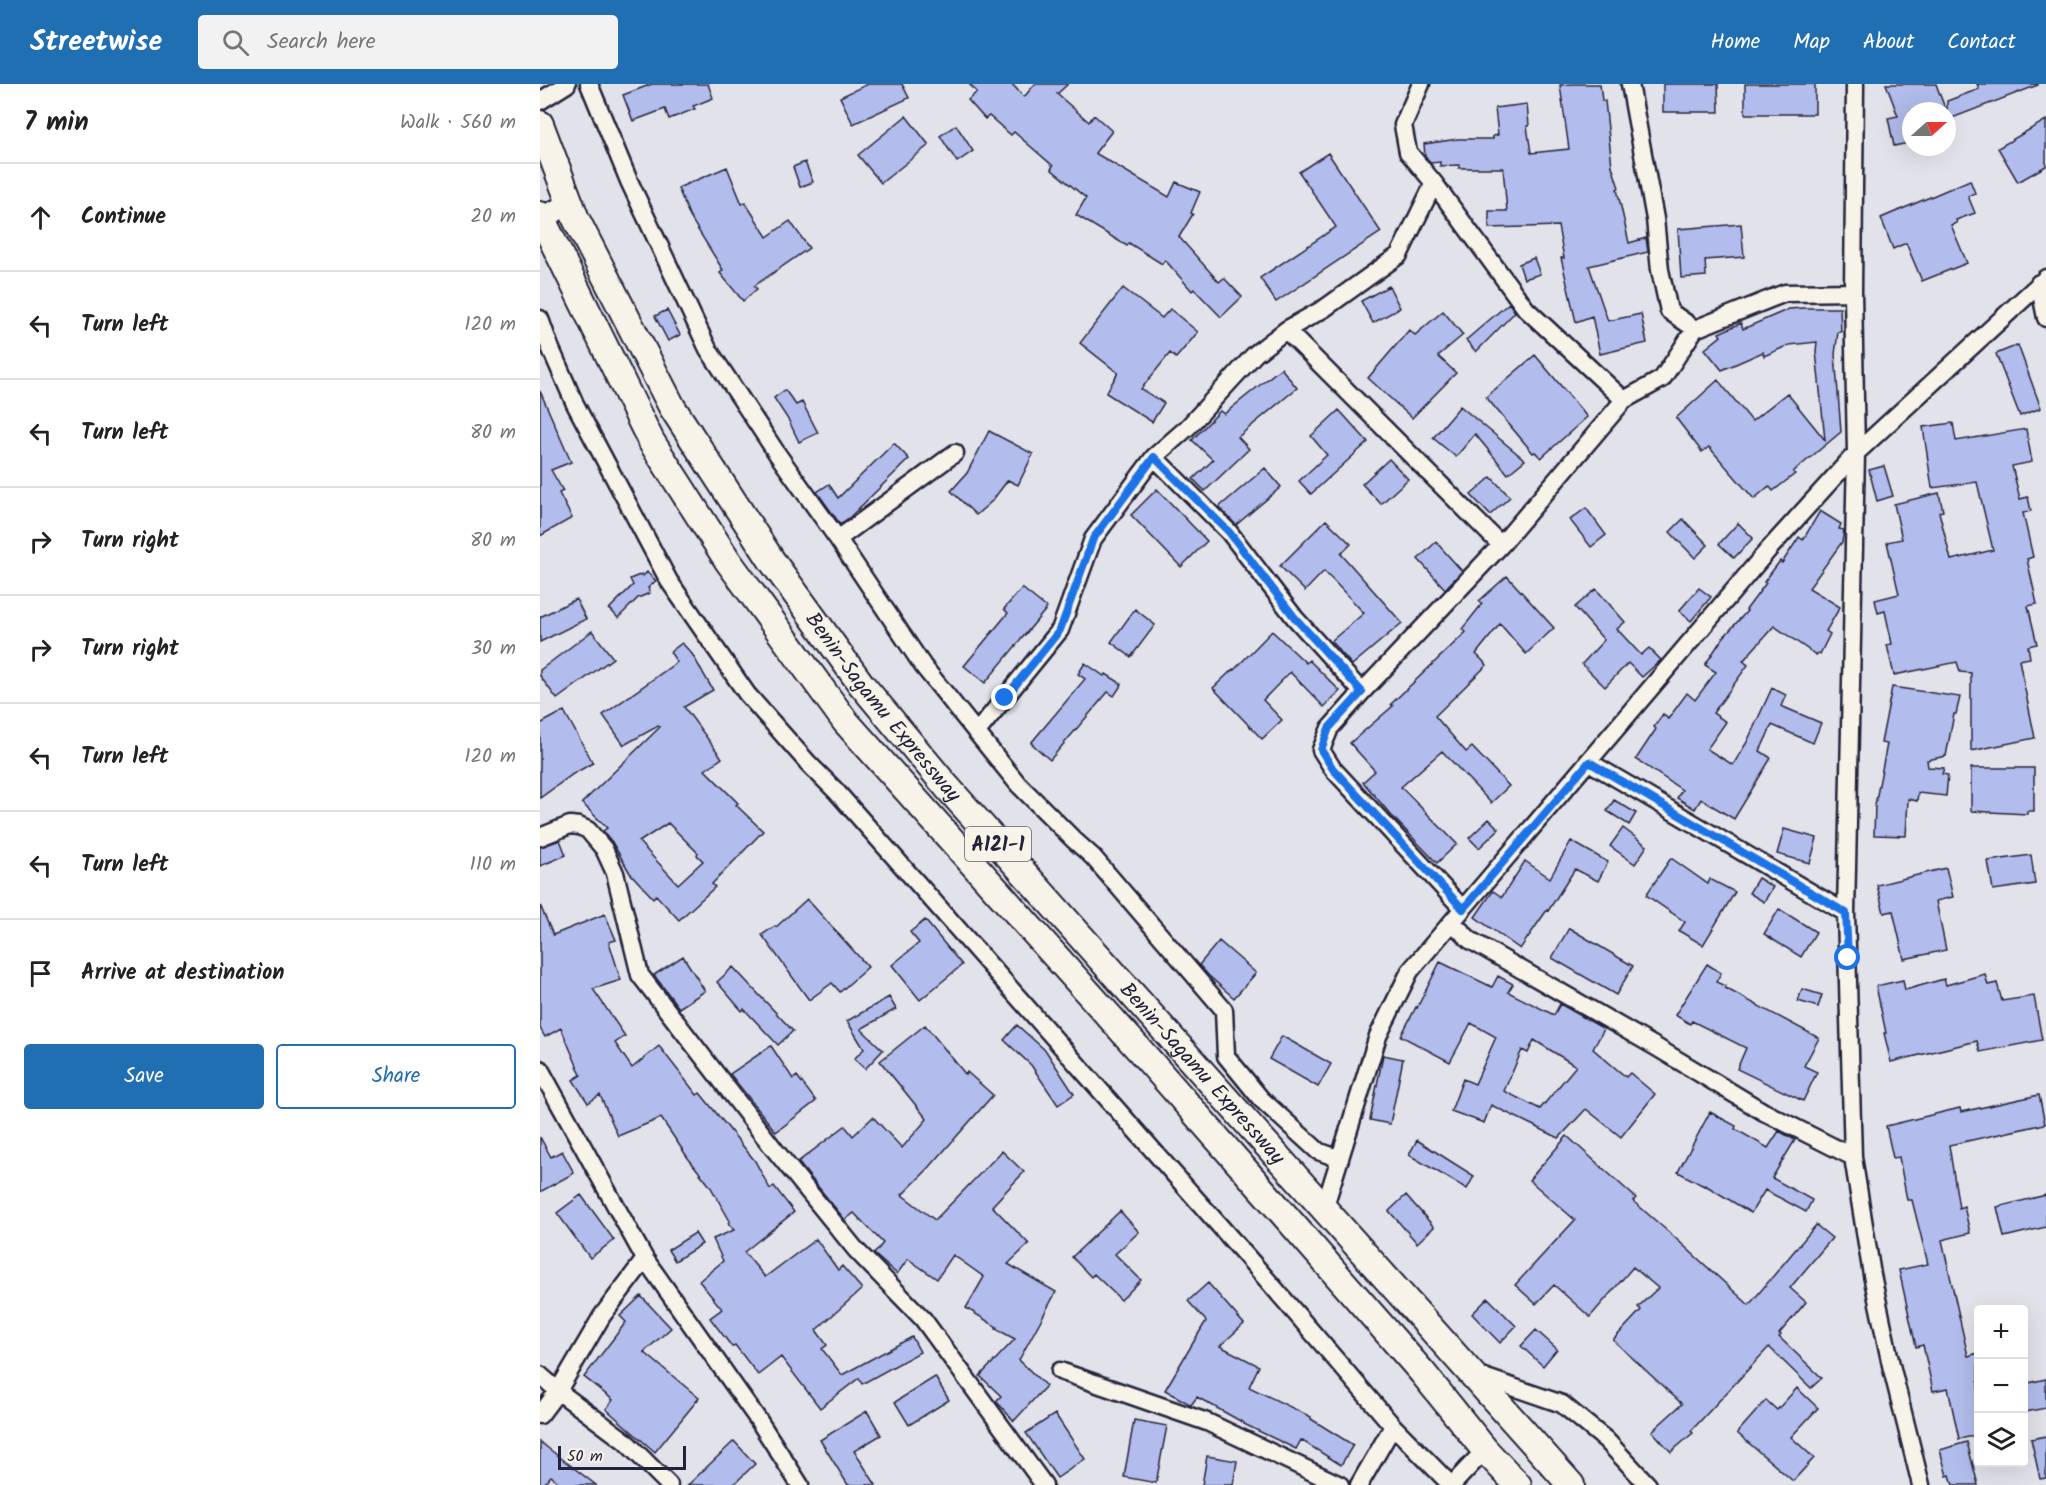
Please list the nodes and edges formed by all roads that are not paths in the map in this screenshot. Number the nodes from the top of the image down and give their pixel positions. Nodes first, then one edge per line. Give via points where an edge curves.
1 (567, 84) edge
2 (590, 84) edge
3 (1421, 84) edge
4 (1630, 84) edge
5 (1855, 84) edge
6 (540, 101) edge
7 (540, 124) edge
8 (1434, 183) junction
9 (572, 212) junction
10 (542, 225) edge
11 (2043, 280) edge
12 (1853, 292) junction
13 (2046, 318) edge
14 (540, 319) edge
15 (1695, 329) junction
16 (1286, 330) junction
17 (545, 349) edge
18 (1624, 400) junction
19 (955, 453) dead end
20 (1856, 453) junction
21 (1154, 457) junction
22 (838, 539) junction
23 (1501, 545) junction
24 (1362, 692) junction
25 (978, 732) junction
26 (1589, 762) junction
27 (540, 837) edge
28 (1846, 913) junction
29 (1457, 915) junction
30 (540, 1069) edge
31 (1853, 1157) junction
32 (1340, 1159) junction
33 (1324, 1209) junction
34 (645, 1258) junction
35 (1448, 1348) junction
36 (1060, 1371) dead end
37 (1469, 1371) junction
38 (1422, 1372) junction
39 (540, 1375) edge
40 (558, 1391) junction
41 (540, 1415) edge
42 (1393, 1426) junction
43 (1485, 1450) junction
44 (669, 1485) edge
45 (800, 1485) edge
46 (1044, 1485) edge
47 (1340, 1485) edge
48 (1359, 1485) edge
49 (1452, 1485) edge
50 (1518, 1485) edge
51 (1571, 1485) edge
52 (1648, 1485) edge
53 (1922, 1485) edge

1 - 6 street
2 - 22 street via 629,181 708,350
3 - 8 street via 1403,125 1408,152
4 - 15 street via 1668,311
5 - 12 street
7 - 9 highway, Benin-Sagamu Expressway / A121-1
8 - 16 street via 1399,255 1325,308
8 - 18 street via 1526,309
9 - 10 main road
9 - 33 highway, Benin-Sagamu Expressway / A121-1 via 672,407 772,561 861,684 947,787
10 - 38 highway, Benin-Sagamu Expressway / A121-1 via 651,441 728,561 845,721
11 - 13 street
11 - 20 street
12 - 15 street via 1785,293
12 - 20 street
14 - 17 street
15 - 18 street via 1662,379
16 - 21 street via 1255,354 1188,427
16 - 23 street
17 - 42 street via 669,581 747,694
18 - 23 street
19 - 22 street
20 - 26 street via 1769,549
20 - 28 street
21 - 24 street via 1229,532 1295,618
21 - 25 street via 1093,539 1060,630
22 - 25 street via 923,666
23 - 24 street
24 - 29 street via 1329,728 1321,750
25 - 32 street via 1018,784 1092,857 1224,1010 1226,1056 1261,1099 1318,1151
26 - 28 street
26 - 29 street
27 - 46 street via 570,825 579,826 588,830 604,849 615,873 640,975 856,1250 923,1319
28 - 31 street
29 - 31 street via 1470,940 1764,1112
29 - 32 street via 1410,971 1378,1036
30 - 34 street
31 - 53 street via 1872,1275
32 - 33 street
33 - 35 highway, Benin-Sagamu Expressway / A121-1
34 - 40 street via 602,1316
34 - 45 street
35 - 37 highway, Benin-Sagamu Expressway / A121-1
35 - 38 highway
36 - 47 street via 1207,1422
37 - 51 highway, Benin-Sagamu Expressway / A121-1
37 - 52 street via 1562,1404 1606,1440
38 - 43 highway, Benin-Sagamu Expressway / A121-1
39 - 40 street
40 - 41 street
40 - 44 street via 625,1441
42 - 48 street
42 - 49 street
43 - 49 street
43 - 50 highway, Benin-Sagamu Expressway / A121-1

